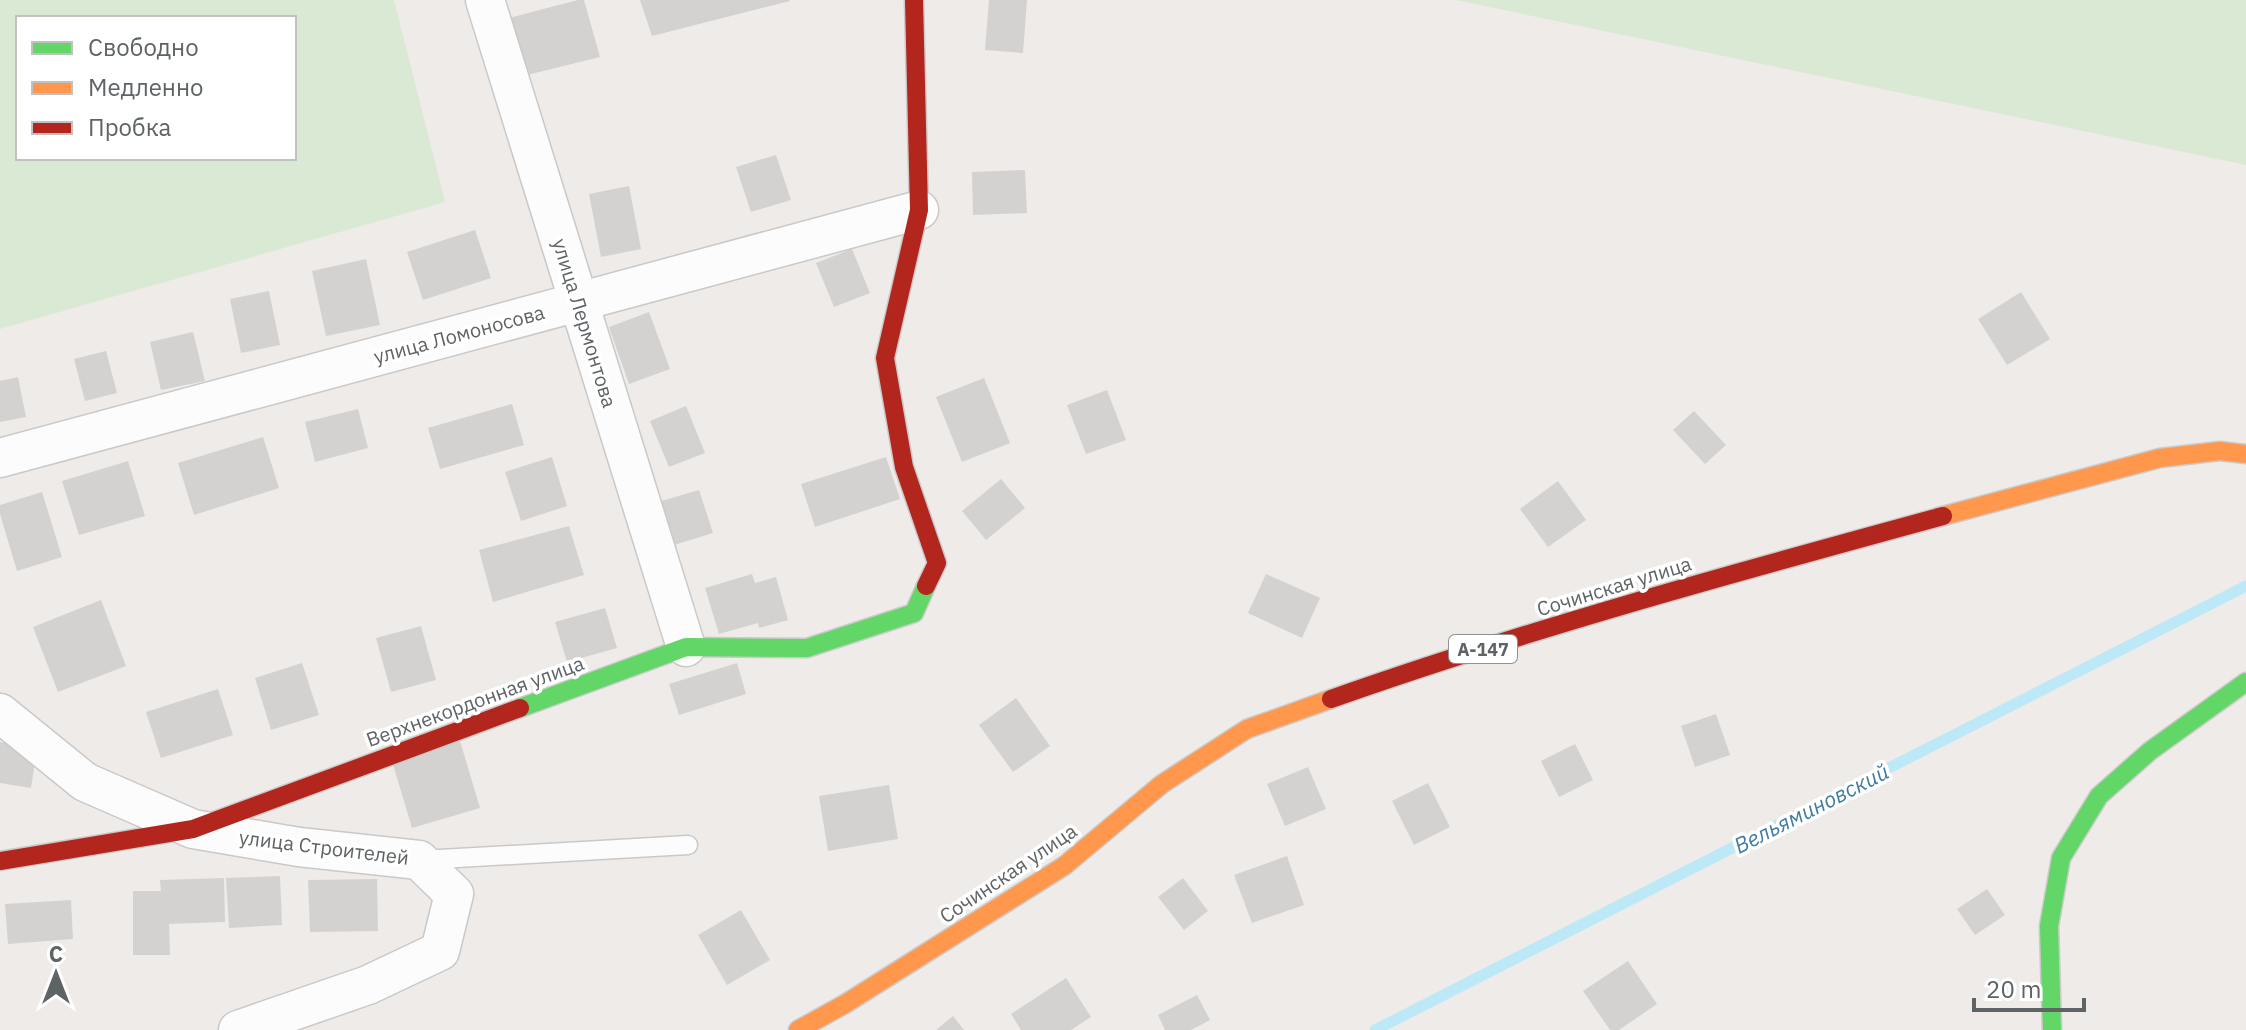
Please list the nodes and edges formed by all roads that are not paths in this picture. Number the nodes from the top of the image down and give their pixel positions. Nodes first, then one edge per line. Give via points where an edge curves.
1 (485, 0) edge
2 (914, 0) edge
3 (919, 210) junction
4 (578, 302) junction
5 (2246, 454) edge
6 (0, 458) edge
7 (686, 647) junction
8 (2246, 682) edge
9 (0, 713) edge
10 (193, 829) junction
11 (688, 845) dead end
12 (419, 860) junction
13 (0, 861) edge
14 (238, 1030) edge
15 (798, 1030) edge
16 (2052, 1030) edge

1 - 4 street, улица Лермонтова
2 - 3 main road
3 - 4 street, улица Ломоносова
3 - 7 main road, Верхнекордонная улица via 885,358 904,467 937,563 914,613 807,648
4 - 6 street, улица Ломоносова
4 - 7 street, улица Лермонтова
5 - 15 main road, Сочинская улица / А-147 via 2220,451 2160,458 1700,582 1391,678 1247,729 1162,784 1064,866
7 - 10 main road, Верхнекордонная улица
8 - 16 main road via 2150,751 2099,796 2061,858 2049,926
9 - 10 street, улица Строителей via 85,782
10 - 12 street, улица Строителей
10 - 13 main road, Верхнекордонная улица
11 - 12 lane
12 - 14 street, улица Строителей via 454,894 440,951 368,985

